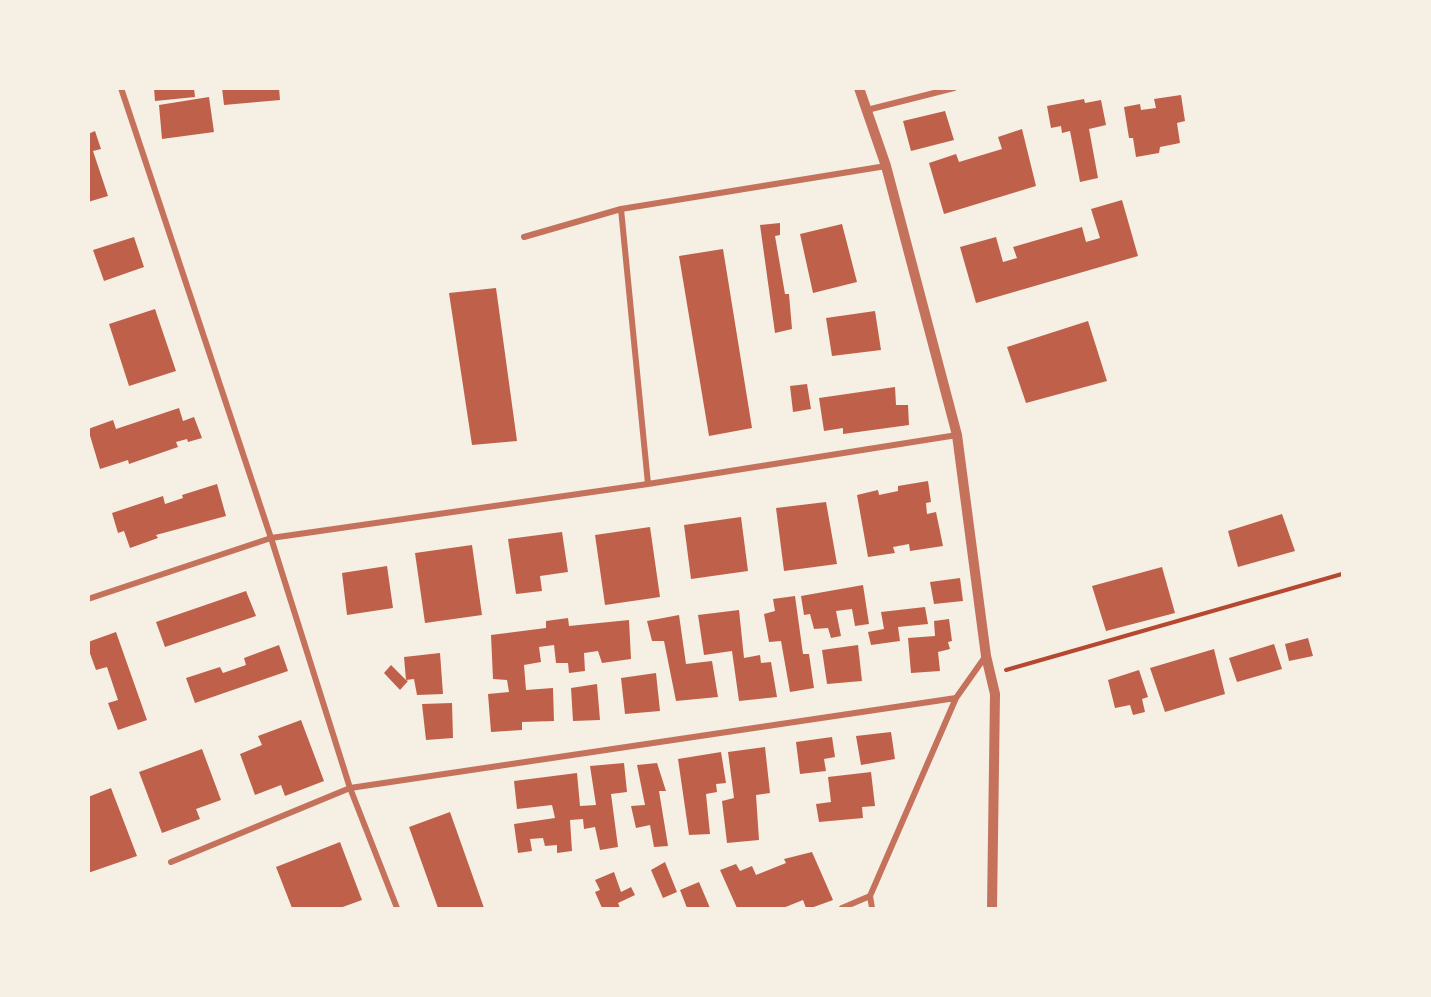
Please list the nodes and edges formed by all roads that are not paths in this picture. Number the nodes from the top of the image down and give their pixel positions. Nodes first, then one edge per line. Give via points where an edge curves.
1 (121, 88) edge
2 (859, 88) edge
3 (954, 88) edge
4 (867, 110) junction
5 (886, 166) junction
6 (621, 209) junction
7 (524, 237) dead end
8 (957, 435) junction
9 (648, 484) junction
10 (271, 538) junction
11 (88, 599) edge
12 (986, 656) junction
13 (956, 698) junction
14 (350, 788) junction
15 (171, 862) dead end
16 (870, 896) junction
17 (397, 909) edge
18 (842, 909) edge
19 (872, 909) edge
20 (992, 909) edge

1 - 10 street
2 - 4 street
3 - 4 street
4 - 5 street
5 - 6 street
5 - 8 street
6 - 7 street
6 - 9 street
8 - 9 street
8 - 12 street
9 - 10 street
10 - 11 street
10 - 14 street
12 - 13 street
12 - 20 street via 996,694
13 - 14 street
13 - 16 street
14 - 15 street
14 - 17 street
16 - 18 street
16 - 19 street

